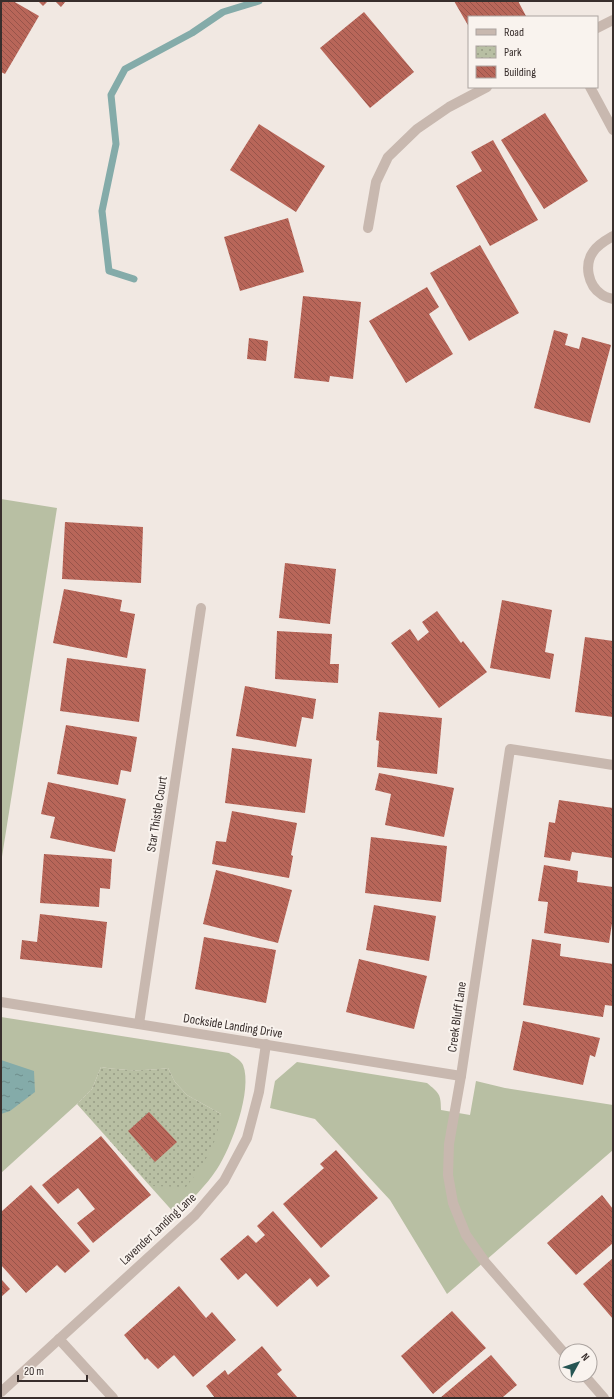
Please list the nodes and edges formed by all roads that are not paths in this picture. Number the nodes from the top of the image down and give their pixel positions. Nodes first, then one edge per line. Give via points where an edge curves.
1 (613, 20) edge
2 (598, 28) edge
3 (485, 88) edge
4 (591, 88) edge
5 (613, 130) edge
6 (368, 228) dead end
7 (613, 236) edge
8 (613, 299) edge
9 (201, 608) dead end
10 (613, 765) edge
11 (1, 1002) edge
12 (139, 1024) junction
13 (266, 1044) junction
14 (461, 1076) junction
15 (59, 1338) junction
16 (558, 1346) edge
17 (591, 1383) edge
18 (1, 1392) edge
19 (113, 1398) edge
20 (604, 1398) edge

1 - 2 street
3 - 6 street via 449,107 417,129 388,157 376,182
4 - 5 street
7 - 8 street via 593,252 587,267 590,283 601,295
9 - 12 street, Star Thistle Court
10 - 14 street, Creek Bluff Lane via 510,749
11 - 12 street, Dockside Landing Drive
12 - 13 street, Dockside Landing Drive
13 - 14 street, Dockside Landing Drive
13 - 15 street, Lavender Landing Lane via 259,1092 246,1138 224,1182 195,1215
14 - 16 street, Creek Bluff Lane via 449,1144 448,1175 453,1202 466,1235 485,1262
15 - 18 street, Lavender Landing Lane
15 - 19 street
17 - 20 street

